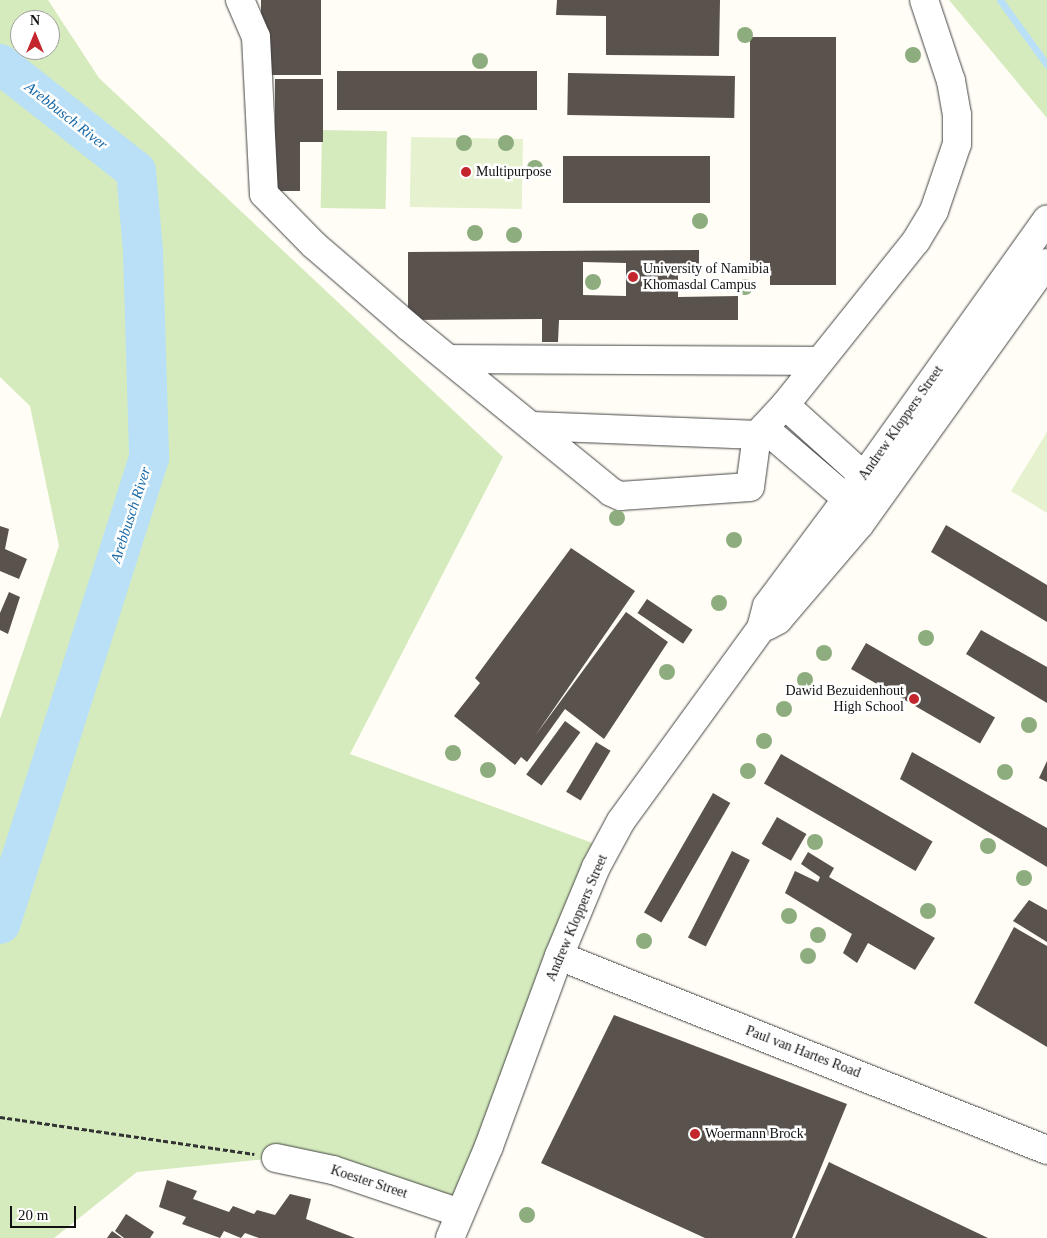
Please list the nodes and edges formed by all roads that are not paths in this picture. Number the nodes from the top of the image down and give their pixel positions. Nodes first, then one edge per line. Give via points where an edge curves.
1 (240, 0) edge
2 (924, 0) edge
3 (1047, 219) edge
4 (1047, 263) edge
5 (450, 360) junction
6 (818, 361) junction
7 (786, 405) junction
8 (533, 426) junction
9 (760, 432) junction
10 (874, 485) junction
11 (846, 498) junction
12 (866, 515) junction
13 (761, 628) junction
14 (559, 956) junction
15 (1047, 1150) edge
16 (276, 1158) road end
17 (460, 1213) junction
18 (450, 1238) edge

1 - 5 street via 256,37 264,194 314,245
2 - 6 street via 950,81 957,115 957,144 934,211 916,241
3 - 10 street, Andrew Kloppers Street
4 - 10 street, Andrew Kloppers Street
5 - 6 street
5 - 8 street
6 - 7 street
7 - 9 street
7 - 10 street
8 - 9 street
8 - 9 street via 611,492 620,496 748,488
9 - 11 street
10 - 11 street, Andrew Kloppers Street
10 - 12 street, Andrew Kloppers Street
11 - 12 street
11 - 13 street, Andrew Kloppers Street via 767,606
12 - 13 street, Andrew Kloppers Street via 778,620
13 - 14 street, Andrew Kloppers Street via 621,821 596,867
14 - 15 street, Paul van Hartes Road
14 - 17 street, Andrew Kloppers Street via 489,1146
16 - 17 street, Koester Street via 341,1172
17 - 18 street, Andrew Kloppers Street

